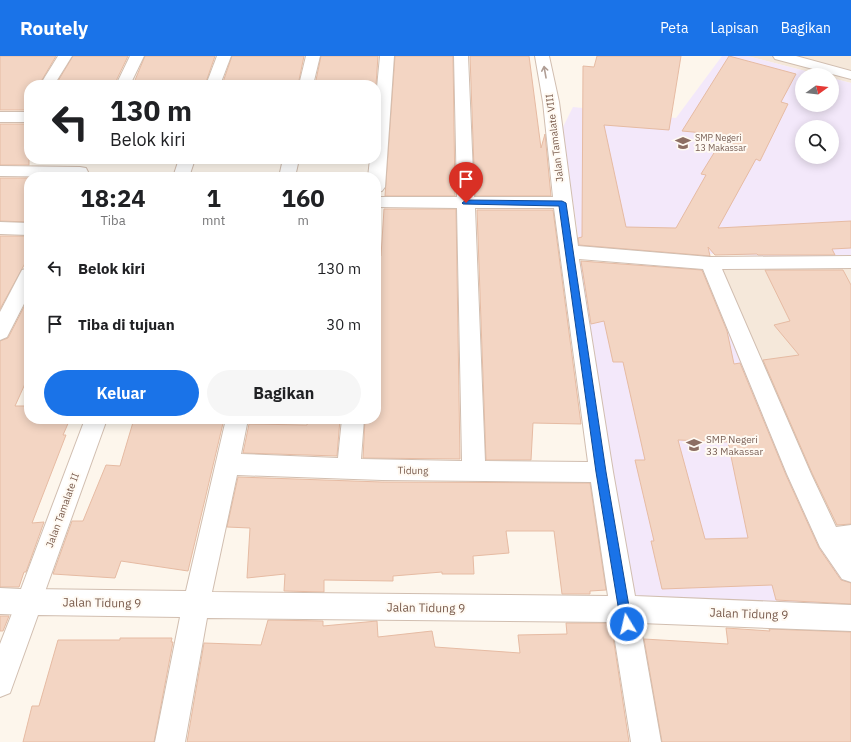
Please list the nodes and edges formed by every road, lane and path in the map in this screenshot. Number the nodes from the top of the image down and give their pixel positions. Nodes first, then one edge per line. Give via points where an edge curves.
1 (65, 56) edge
2 (137, 56) edge
3 (224, 56) edge
4 (313, 56) edge
5 (387, 56) edge
6 (460, 56) edge
7 (542, 56) edge
8 (780, 56) edge
9 (851, 75) edge
10 (50, 80) edge
11 (125, 80) edge
12 (215, 80) edge
13 (307, 80) edge
14 (24, 116) edge
15 (0, 117) edge
16 (381, 127) edge
17 (81, 169) edge
18 (0, 171) edge
19 (381, 202) edge
20 (466, 203) junction
21 (562, 203) junction
22 (0, 228) edge
23 (24, 229) edge
24 (570, 252) junction
25 (710, 263) junction
26 (848, 267) edge
27 (24, 283) edge
28 (16, 295) edge
29 (0, 332) edge
30 (94, 424) edge
31 (236, 424) edge
32 (353, 424) edge
33 (226, 465) junction
34 (349, 469) junction
35 (474, 471) junction
36 (601, 472) junction
37 (840, 538) edge
38 (851, 570) edge
39 (0, 601) edge
40 (29, 602) junction
41 (196, 604) junction
42 (624, 609) junction
43 (851, 618) edge
44 (0, 683) edge
45 (170, 742) edge
46 (646, 742) edge

1 - 10 street
2 - 11 street
3 - 12 street
4 - 13 street
5 - 16 street
6 - 20 street
21 -> 7 street, Jalan Tamalate VIII via 551,102
8 - 9 street
14 - 15 street
17 - 18 street
19 - 20 street
20 - 21 street
20 - 35 street
21 - 24 street, Jalan Tamalate VIII
22 - 23 street
24 - 25 street
24 - 36 street, Jalan Tamalate VIII
25 - 26 street
25 - 37 street via 799,474
27 - 28 street
28 - 29 street
30 - 40 street, Jalan Tamalate II
31 - 33 street
32 - 34 street
33 - 34 street, Tidung
33 - 41 street
34 - 35 street, Tidung
35 - 36 street, Tidung
36 - 42 street, Jalan Tamalate VIII
37 - 38 street
39 - 40 street, Jalan Tidung 9
40 - 41 street, Jalan Tidung 9
40 - 44 street, Jalan Tamalate II
41 - 42 street, Jalan Tidung 9
41 - 45 street
42 - 43 street, Jalan Tidung 9
42 - 46 street, Jalan Tamalate VIII

